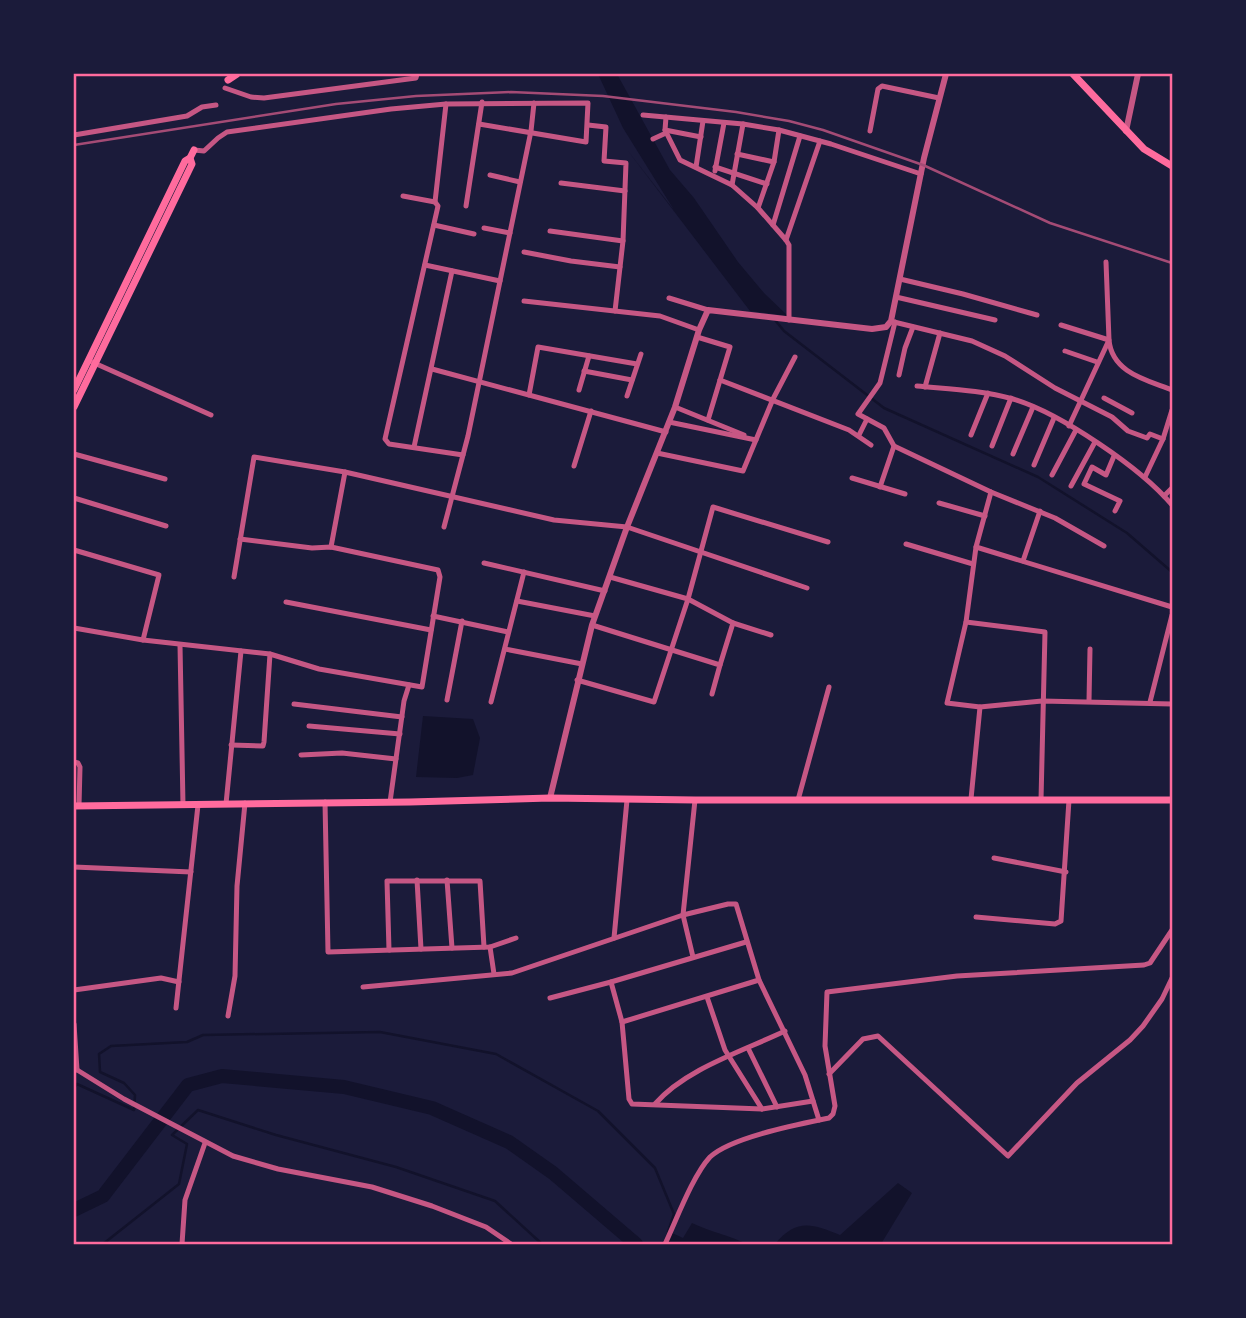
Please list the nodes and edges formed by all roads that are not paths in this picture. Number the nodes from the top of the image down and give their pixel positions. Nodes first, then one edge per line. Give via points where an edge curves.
1 (228, 74) edge
2 (237, 74) edge
3 (417, 74) edge
4 (946, 74) edge
5 (1073, 74) edge
6 (1138, 74) edge
7 (225, 88) dead end
8 (939, 98) junction
9 (482, 102) junction
10 (534, 103) junction
11 (446, 104) junction
12 (216, 105) dead end
13 (643, 116) dead end
14 (666, 117) junction
15 (703, 121) junction
16 (724, 123) junction
17 (480, 124) junction
18 (743, 124) junction
19 (588, 125) junction
20 (779, 130) junction
21 (531, 131) junction
22 (870, 131) dead end
23 (1126, 131) junction
24 (665, 132) junction
25 (74, 135) edge
26 (800, 136) junction
27 (701, 137) junction
28 (653, 139) dead end
29 (820, 141) junction
30 (194, 150) joint
31 (737, 154) junction
32 (774, 162) junction
33 (1172, 166) edge
34 (696, 167) junction
35 (715, 167) junction
36 (734, 173) junction
37 (921, 174) junction
38 (714, 175) junction
39 (490, 176) dead end
40 (520, 183) junction
41 (561, 183) dead end
42 (767, 184) junction
43 (732, 186) junction
44 (625, 191) junction
45 (403, 196) dead end
46 (435, 202) junction
47 (466, 206) dead end
48 (758, 208) junction
49 (434, 225) junction
50 (773, 225) junction
51 (484, 228) dead end
52 (550, 232) dead end
53 (510, 233) junction
54 (474, 234) dead end
55 (786, 240) junction
56 (623, 241) junction
57 (524, 252) dead end
58 (1106, 262) dead end
59 (425, 265) junction
60 (620, 267) junction
61 (452, 271) junction
62 (900, 279) junction
63 (500, 281) junction
64 (669, 298) dead end
65 (896, 298) junction
66 (524, 301) dead end
67 (708, 310) junction
68 (615, 311) junction
69 (1037, 316) dead end
70 (788, 320) junction
71 (995, 320) dead end
72 (893, 322) junction
73 (1061, 325) dead end
74 (913, 327) junction
75 (698, 334) junction
76 (940, 334) junction
77 (1108, 340) junction
78 (1065, 351) dead end
79 (641, 354) dead end
80 (589, 356) junction
81 (795, 357) dead end
82 (92, 361) junction
83 (1097, 362) junction
84 (637, 364) junction
85 (432, 369) junction
86 (584, 371) junction
87 (899, 375) dead end
88 (632, 380) junction
89 (720, 380) junction
90 (480, 381) junction
91 (917, 386) dead end
92 (925, 387) junction
93 (74, 390) edge
94 (579, 390) dead end
95 (1172, 390) edge
96 (989, 393) junction
97 (529, 394) junction
98 (627, 396) dead end
99 (1012, 398) junction
100 (1104, 398) dead end
101 (773, 399) junction
102 (1081, 401) junction
103 (74, 407) edge
104 (675, 407) junction
105 (1033, 407) junction
106 (1121, 407) junction
107 (1172, 410) edge
108 (591, 411) junction
109 (1132, 413) dead end
110 (211, 415) dead end
111 (1054, 418) junction
112 (867, 419) junction
113 (1115, 419) junction
114 (708, 420) junction
115 (669, 422) junction
116 (1171, 425) edge
117 (1069, 426) junction
118 (1076, 430) junction
119 (666, 432) junction
120 (859, 435) junction
121 (971, 435) dead end
122 (1163, 439) junction
123 (756, 440) junction
124 (1096, 442) junction
125 (871, 446) dead end
126 (894, 446) junction
127 (992, 446) dead end
128 (414, 447) junction
129 (657, 453) junction
130 (74, 454) edge
131 (1013, 454) dead end
132 (463, 455) junction
133 (1114, 456) junction
134 (1034, 465) dead end
135 (574, 466) dead end
136 (345, 472) junction
137 (1052, 475) dead end
138 (1146, 477) junction
139 (852, 478) dead end
140 (165, 479) dead end
141 (880, 486) junction
142 (1071, 486) dead end
143 (1172, 488) edge
144 (991, 492) junction
145 (905, 494) dead end
146 (452, 495) junction
147 (1164, 496) junction
148 (74, 498) edge
149 (939, 503) dead end
150 (1172, 505) edge
151 (1040, 511) junction
152 (1115, 511) dead end
153 (985, 516) junction
154 (166, 526) dead end
155 (444, 527) dead end
156 (626, 527) junction
157 (240, 538) junction
158 (828, 542) dead end
159 (906, 544) dead end
160 (1104, 546) dead end
161 (331, 547) junction
162 (976, 547) junction
163 (74, 550) edge
164 (701, 552) junction
165 (1023, 561) junction
166 (484, 563) dead end
167 (973, 564) junction
168 (524, 572) junction
169 (234, 577) dead end
170 (610, 577) junction
171 (807, 587) dead end
172 (605, 591) junction
173 (688, 599) junction
174 (517, 601) junction
175 (286, 602) dead end
176 (1172, 607) edge
177 (433, 615) junction
178 (1172, 615) edge
179 (595, 616) junction
180 (462, 621) junction
181 (966, 622) junction
182 (733, 623) junction
183 (592, 625) junction
184 (74, 628) edge
185 (430, 630) junction
186 (508, 632) junction
187 (771, 635) dead end
188 (143, 640) junction
189 (180, 645) junction
190 (505, 649) junction
191 (1090, 649) dead end
192 (670, 650) junction
193 (241, 651) junction
194 (270, 654) junction
195 (582, 664) junction
196 (720, 665) junction
197 (577, 680) junction
198 (409, 685) junction
199 (829, 687) dead end
200 (712, 694) dead end
201 (447, 700) dead end
202 (1042, 701) junction
203 (1089, 701) junction
204 (491, 702) dead end
205 (1150, 702) junction
206 (294, 704) dead end
207 (1172, 704) edge
208 (979, 707) junction
209 (402, 717) junction
210 (309, 726) dead end
211 (400, 734) junction
212 (231, 745) junction
213 (301, 755) dead end
214 (396, 759) junction
215 (74, 762) edge
216 (550, 798) junction
217 (971, 799) junction
218 (627, 800) junction
219 (695, 800) junction
220 (798, 800) junction
221 (1041, 800) junction
222 (1069, 800) junction
223 (1172, 800) edge
224 (325, 802) junction
225 (390, 802) junction
226 (245, 803) junction
227 (226, 804) junction
228 (183, 805) junction
229 (198, 805) junction
230 (76, 806) edge
231 (994, 858) dead end
232 (74, 867) edge
233 (191, 872) junction
234 (1066, 872) junction
235 (417, 880) junction
236 (447, 880) junction
237 (683, 915) junction
238 (976, 917) dead end
239 (1172, 930) edge
240 (516, 938) dead end
241 (614, 938) junction
242 (746, 942) junction
243 (487, 947) junction
244 (452, 948) junction
245 (421, 949) junction
246 (389, 950) junction
247 (693, 957) junction
248 (494, 974) junction
249 (1172, 978) edge
250 (759, 980) junction
251 (179, 982) junction
252 (611, 982) junction
253 (363, 986) dead end
254 (74, 990) edge
255 (707, 997) junction
256 (550, 998) dead end
257 (176, 1007) dead end
258 (228, 1016) dead end
259 (622, 1022) junction
260 (74, 1024) edge
261 (785, 1031) junction
262 (748, 1048) junction
263 (729, 1057) junction
264 (75, 1069) edge
265 (829, 1073) junction
266 (813, 1101) junction
267 (654, 1104) junction
268 (777, 1107) junction
269 (762, 1109) junction
270 (819, 1120) junction
271 (205, 1143) junction
272 (182, 1244) edge
273 (511, 1244) edge
274 (665, 1244) edge

1 - 2 main road via 229,80
3 - 7 street via 416,78 264,98
4 - 8 street
5 - 23 main road
6 - 23 street
8 - 22 street via 882,86
8 - 37 street
9 - 10 street
9 - 11 street
9 - 17 street
10 - 19 street via 588,103
10 - 21 street
11 - 30 street via 227,132 204,151
11 - 46 street
12 - 25 street via 187,116
13 - 14 street
14 - 15 street
14 - 24 street
15 - 16 street
15 - 27 street
16 - 18 street
16 - 35 street
17 - 21 street
17 - 47 street
18 - 20 street
18 - 31 street
19 - 21 street via 586,142
19 - 44 street via 606,127 604,161 626,163
20 - 26 street
20 - 32 street
21 - 40 street
23 - 33 main road
24 - 27 street
24 - 28 street
24 - 34 street via 680,160
26 - 29 street
26 - 50 street
27 - 34 street
29 - 37 street
29 - 55 street
30 - 82 main road
31 - 32 street
31 - 36 street
32 - 42 street
34 - 38 street
35 - 36 street
35 - 38 street
36 - 42 street
36 - 43 street
37 - 62 street
38 - 43 street
39 - 40 street
40 - 53 street
41 - 44 street
42 - 48 street
43 - 48 street
44 - 56 street
45 - 46 street
46 - 49 street
48 - 50 street
49 - 54 street
49 - 59 street
50 - 55 street
51 - 53 street
52 - 56 street
53 - 63 street
55 - 70 street
56 - 60 street
57 - 60 street
58 - 77 street
59 - 61 street
59 - 128 street via 384,439 389,444
60 - 68 street
61 - 63 street
61 - 85 street
62 - 65 street
62 - 69 street
63 - 90 street
64 - 67 street
65 - 71 street
65 - 72 street
66 - 68 street
67 - 70 street
67 - 75 street
68 - 75 street via 660,317
70 - 72 street via 872,329
72 - 74 street
72 - 112 street via 880,383 858,414
73 - 77 street
74 - 76 street
74 - 87 street
75 - 89 street via 730,347
75 - 104 street
76 - 92 street
76 - 102 street via 972,341 1005,356
77 - 83 street
77 - 95 street via 1130,374
78 - 83 street
79 - 84 street
80 - 84 street
80 - 86 street
80 - 97 street via 538,347
81 - 101 street
82 - 93 main road
82 - 103 main road
82 - 110 street
83 - 102 street
84 - 88 street
85 - 90 street
85 - 128 street
86 - 88 street
86 - 94 street
88 - 98 street
89 - 101 street
89 - 114 street
90 - 97 street
90 - 132 street
91 - 92 street
92 - 96 street
96 - 99 street
96 - 121 street
97 - 108 street
99 - 105 street
99 - 127 street
100 - 106 street
101 - 120 street
101 - 123 street
102 - 113 street
102 - 117 street
104 - 114 street
104 - 115 street
105 - 111 street
105 - 131 street
106 - 109 street
106 - 113 street
107 - 116 street
108 - 119 street
108 - 135 street
111 - 117 street
111 - 134 street
112 - 120 street
112 - 126 street via 884,428
113 - 122 street via 1128,431
114 - 123 street
115 - 119 street
115 - 123 street
116 - 122 street
117 - 118 street
118 - 124 street
118 - 137 street
119 - 129 street
120 - 125 street
122 - 138 street
123 - 129 street via 743,471
124 - 133 street
124 - 142 street
126 - 141 street
126 - 144 street
128 - 132 street
129 - 156 street
130 - 140 street
132 - 146 street
133 - 138 street
133 - 152 street via 1106,475 1092,467 1084,484 1121,501
136 - 146 street
136 - 157 street via 254,457
136 - 161 street
138 - 147 street
139 - 141 street
141 - 145 street
143 - 147 street
144 - 151 street
144 - 153 street
146 - 155 street
146 - 156 street via 554,520
147 - 150 street
148 - 154 street
149 - 153 street
151 - 160 street
151 - 165 street
153 - 162 street
156 - 164 street
156 - 170 street
157 - 161 street
157 - 169 street
158 - 164 street via 713,507
159 - 167 street
161 - 177 street via 438,570
162 - 165 street
162 - 167 street
163 - 188 street via 159,575
164 - 171 street
164 - 173 street
165 - 176 street
166 - 168 street
167 - 181 street
168 - 172 street
168 - 174 street
170 - 172 street
170 - 173 street
172 - 179 street
173 - 182 street
173 - 192 street
174 - 179 street
174 - 186 street
175 - 185 street
177 - 180 street
177 - 185 street
178 - 205 street
179 - 183 street
180 - 186 street
180 - 201 street
181 - 202 street via 1045,632
181 - 208 street via 947,703
182 - 187 street
182 - 196 street
183 - 192 street
183 - 195 street
184 - 188 street
185 - 198 street via 422,687
186 - 190 street
188 - 189 street
189 - 193 street
189 - 228 street
190 - 195 street
190 - 204 street
191 - 203 street
192 - 196 street
192 - 197 street via 654,702
193 - 194 street
193 - 212 street
194 - 198 street
194 - 212 street via 264,742 258,747
195 - 197 street
196 - 200 street
197 - 216 street
198 - 209 street
199 - 220 street
202 - 203 street
202 - 208 street
202 - 221 street
203 - 205 street
205 - 207 street
206 - 209 street
208 - 217 street
209 - 211 street
210 - 211 street
211 - 214 street
212 - 227 street
213 - 214 street via 342,753
214 - 225 street
215 - 230 street via 80,767
216 - 218 main road
216 - 225 main road
217 - 220 main road
217 - 221 main road
218 - 219 main road
218 - 241 street
219 - 220 main road
219 - 237 street
221 - 222 main road
222 - 223 main road
222 - 234 street
224 - 225 main road
224 - 226 main road
224 - 246 street via 328,952
226 - 227 main road
226 - 258 street
227 - 229 main road
228 - 229 main road
228 - 230 main road
229 - 233 street
231 - 234 street
232 - 233 street
233 - 251 street
234 - 238 street via 1063,916 1058,923
235 - 236 street
235 - 245 street
235 - 246 street via 387,881
236 - 243 street via 480,881
236 - 244 street
237 - 241 street
237 - 242 street via 736,904
237 - 247 street
239 - 265 street via 1144,965 957,976 827,992
240 - 243 street
241 - 248 street via 522,970
242 - 247 street
242 - 250 street
243 - 244 street
243 - 248 street
244 - 245 street
245 - 246 street
247 - 252 street
248 - 253 street
249 - 265 street via 1143,1026 1077,1083 1008,1156 878,1036 863,1039
250 - 255 street
250 - 261 street
251 - 254 street via 161,978
251 - 257 street
252 - 256 street
252 - 259 street
255 - 259 street
255 - 263 street
259 - 267 street via 629,1099 639,1106
260 - 264 street
261 - 262 street
261 - 266 street
262 - 263 street
262 - 268 street
263 - 267 street via 664,1092
263 - 269 street
264 - 271 street
265 - 270 street via 834,1111
266 - 268 street
266 - 270 street
267 - 269 street
268 - 269 street
270 - 274 street via 761,1134 715,1154 702,1169
271 - 272 street via 185,1200
271 - 273 street via 233,1156 372,1187 432,1206 486,1227

